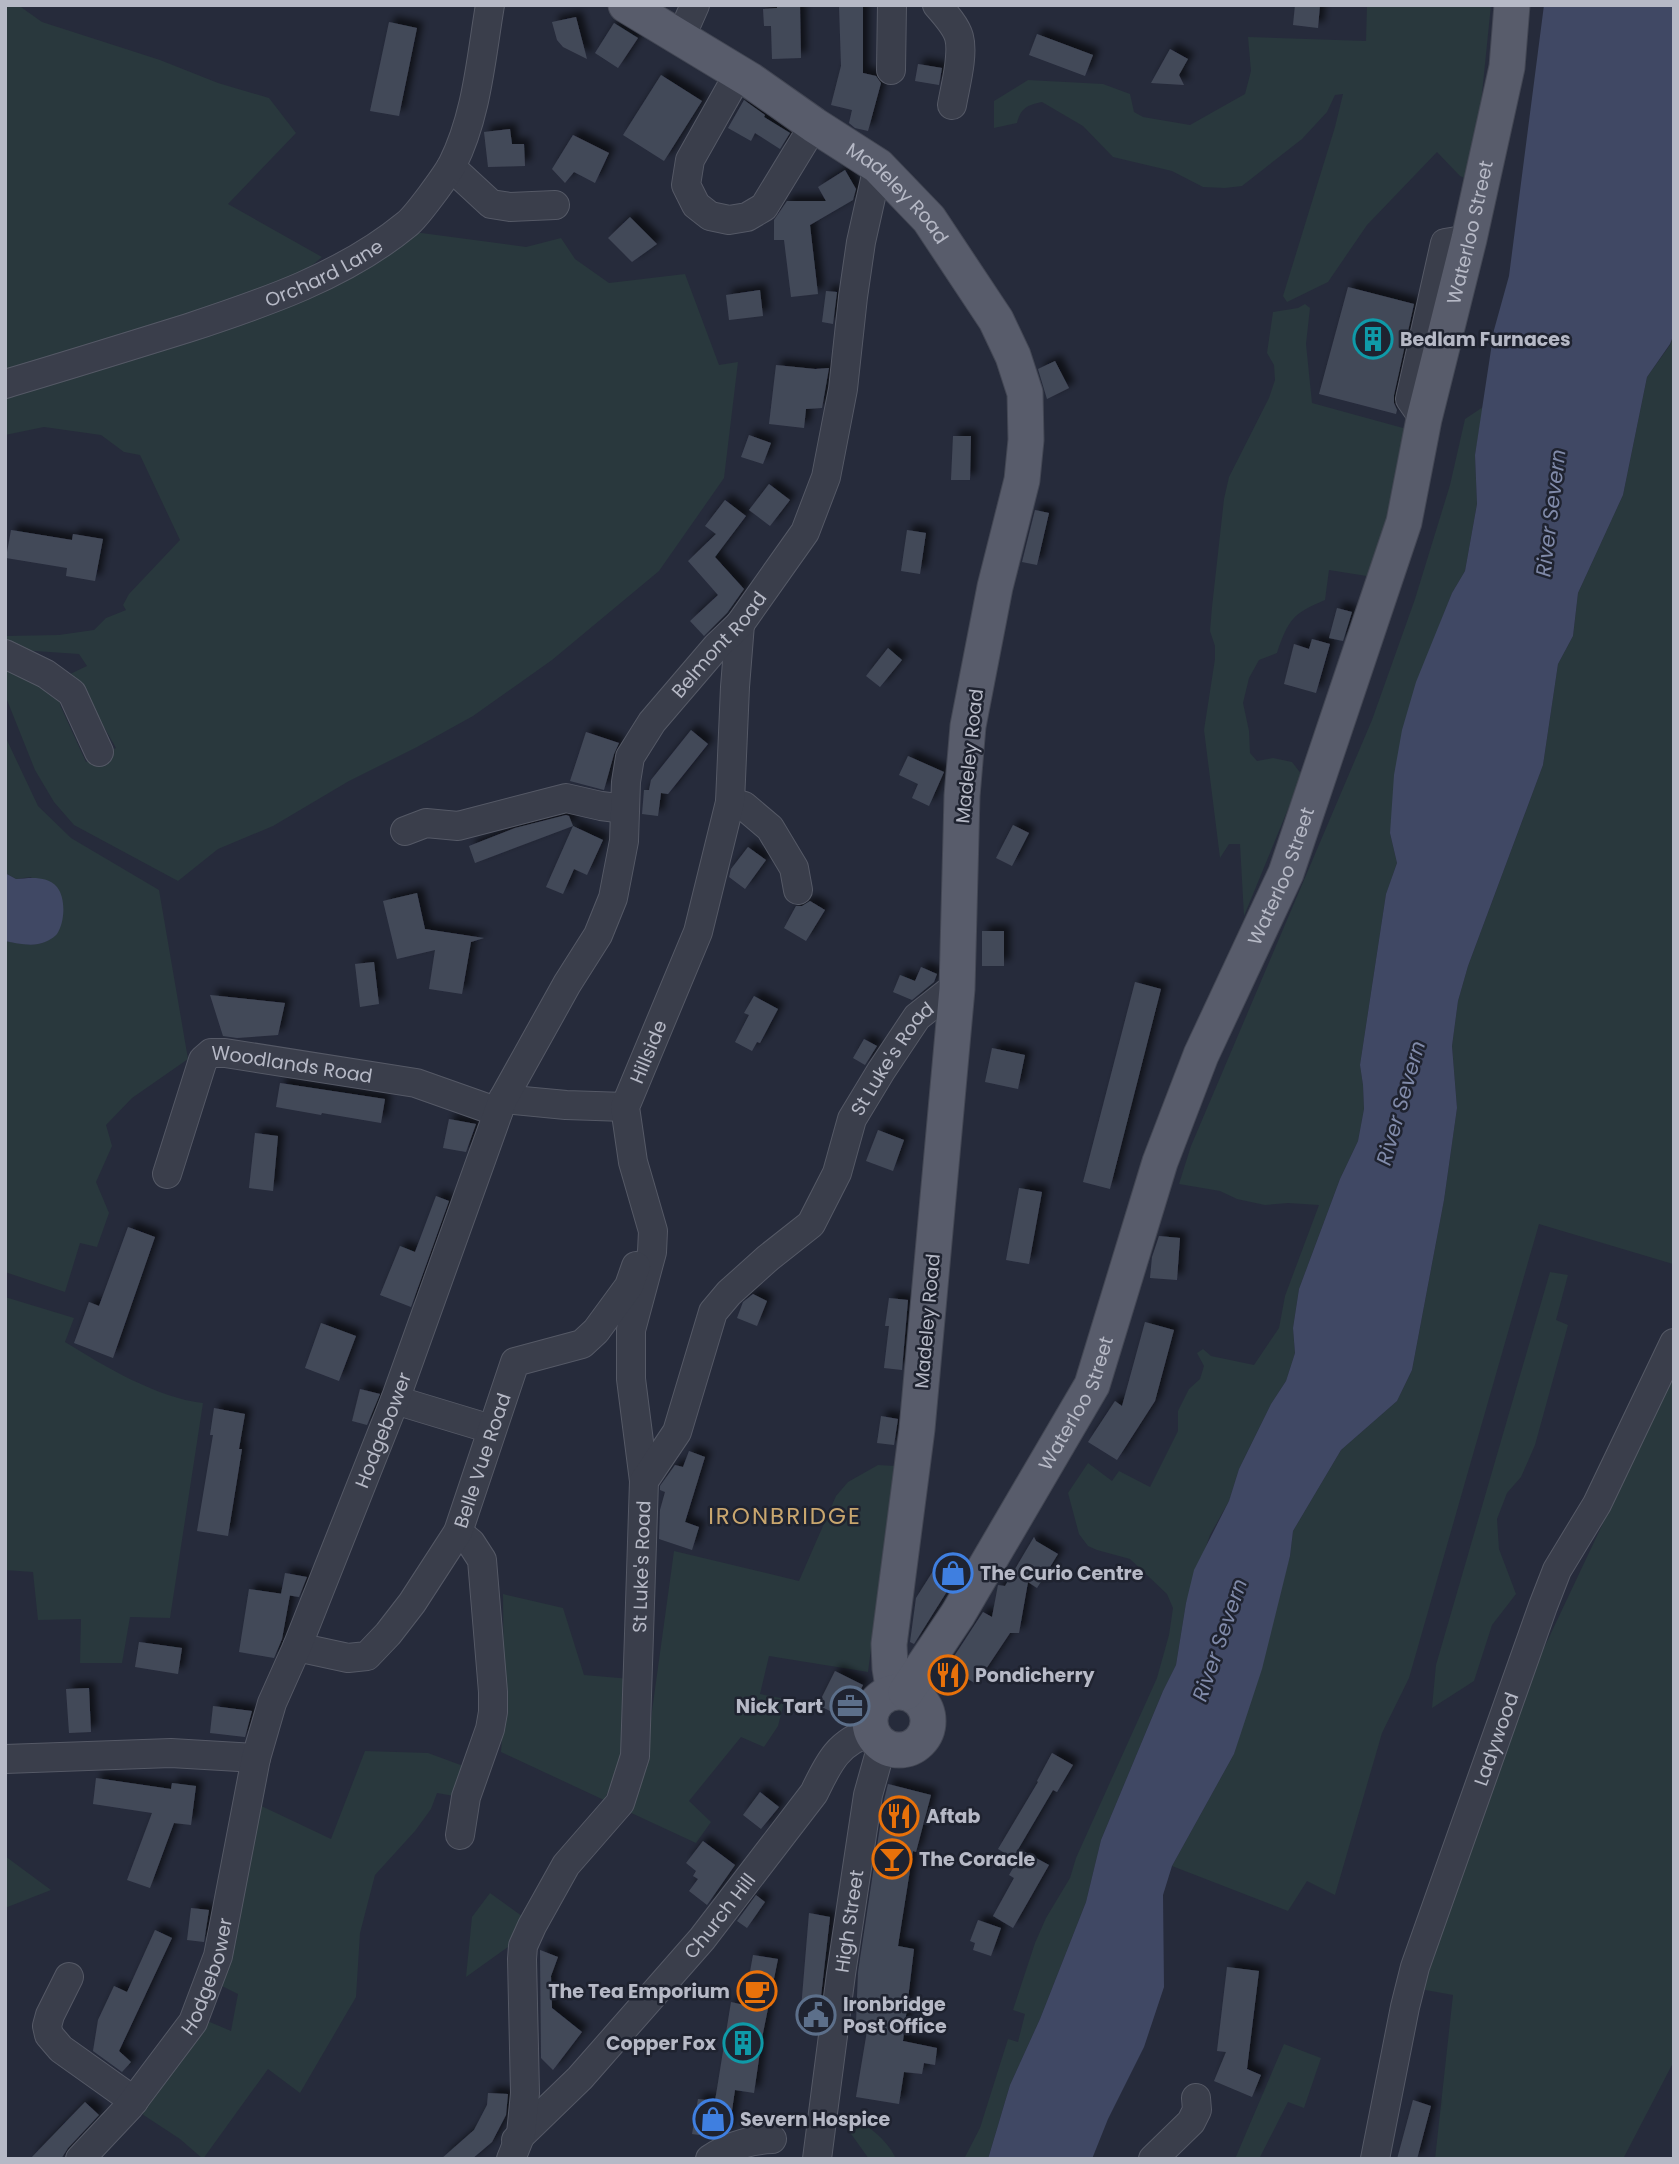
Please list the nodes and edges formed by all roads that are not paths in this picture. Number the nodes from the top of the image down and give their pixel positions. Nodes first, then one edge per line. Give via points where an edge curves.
1 (490, 5) edge
2 (626, 5) edge
3 (695, 5) edge
4 (892, 5) edge
5 (937, 5) edge
6 (1512, 5) edge
7 (680, 39) junction
8 (891, 70) dead end
9 (739, 73) junction
10 (952, 105) dead end
11 (814, 125) junction
12 (878, 166) junction
13 (451, 167) junction
14 (555, 205) dead end
15 (5, 384) edge
16 (740, 624) junction
17 (5, 654) edge
18 (99, 752) dead end
19 (730, 802) junction
20 (625, 809) junction
21 (405, 831) dead end
22 (798, 890) dead end
23 (957, 989) junction
24 (501, 1105) junction
25 (625, 1107) junction
26 (167, 1174) dead end
27 (653, 1231) junction
28 (1674, 1343) edge
29 (395, 1400) junction
30 (491, 1429) junction
31 (644, 1481) junction
32 (458, 1532) junction
33 (297, 1647) junction
34 (900, 1692) junction
35 (877, 1739) junction
36 (256, 1758) junction
37 (5, 1759) edge
38 (460, 1835) dead end
39 (69, 1977) dead end
40 (1196, 2098) dead end
41 (134, 2101) junction
42 (772, 2139) dead end
43 (516, 2146) edge
44 (818, 2149) edge
45 (80, 2159) edge
46 (498, 2159) edge
47 (710, 2159) edge
48 (1153, 2159) edge
49 (1375, 2159) edge

1 - 13 street, Orchard Lane via 476,92
2 - 7 main road, Madeley Road
3 - 7 street
4 - 8 street
5 - 10 street via 960,37
6 - 34 main road, Waterloo Street via 1507,67 1404,522 1286,873 1200,1055 1160,1162 1092,1385 958,1614
7 - 9 main road, Madeley Road
9 - 11 main road, Madeley Road
9 - 11 street via 690,160 685,185 696,205 710,216 747,217 764,207
11 - 12 main road, Madeley Road
12 - 16 street, Belmont Road via 861,242 844,377 825,477 806,532
12 - 23 main road, Madeley Road via 929,219 996,320 1025,393 1022,480 968,726
13 - 14 street via 491,204
13 - 15 street, Orchard Lane via 409,222 369,251 271,301
16 - 19 street, Hillside
16 - 20 street, Belmont Road via 652,722 636,747 627,763
17 - 18 street via 72,693
19 - 22 street via 744,806 769,828 794,868
19 - 25 street, Hillside via 698,932
20 - 21 street via 566,798 458,826 426,823
20 - 24 street, Belmont Road via 624,841 605,920
23 - 31 street, St Luke's Road via 917,1017 869,1090 852,1119 837,1173 811,1224 748,1275 713,1312 677,1433
23 - 34 main road, Madeley Road via 916,1429 889,1644 890,1668
24 - 25 street, Woodlands Road
24 - 26 street, Woodlands Road via 416,1083 211,1054 202,1060
24 - 29 street, Hodgebower
25 - 27 street, Hillside via 633,1162
27 - 30 street, Belle Vue Road via 629,1286 596,1331 582,1344 515,1362
27 - 31 street, Hillside via 652,1252 631,1330 631,1379
28 - 49 street, Ladywood via 1597,1504 1557,1570 1543,1606 1415,1967
29 - 30 street
29 - 33 street, Hodgebower
30 - 32 street, Belle Vue Road
31 - 43 street, St Luke's Road via 635,1756 620,1803 566,1865 523,1946 525,2093
32 - 33 street via 412,1603 366,1657 348,1658
32 - 38 street, Belle Vue Road via 482,1560 493,1692 490,1729 466,1797
33 - 36 street, Hodgebower via 272,1703
34 - 35 main road via 879,1700 874,1707 870,1724
34 - 35 main road via 922,1702 928,1729 910,1749 900,1751
35 - 43 street, Church Hill via 851,1739 839,1749 814,1793 702,1939
35 - 44 street, High Street
36 - 37 street via 171,1753
36 - 41 street, Hodgebower via 218,1956 193,2022
39 - 41 street via 50,2015 49,2035 61,2049
40 - 48 street via 1192,2122
41 - 45 street, Hodgebower
42 - 47 street via 739,2144
43 - 46 street, Church Hill

